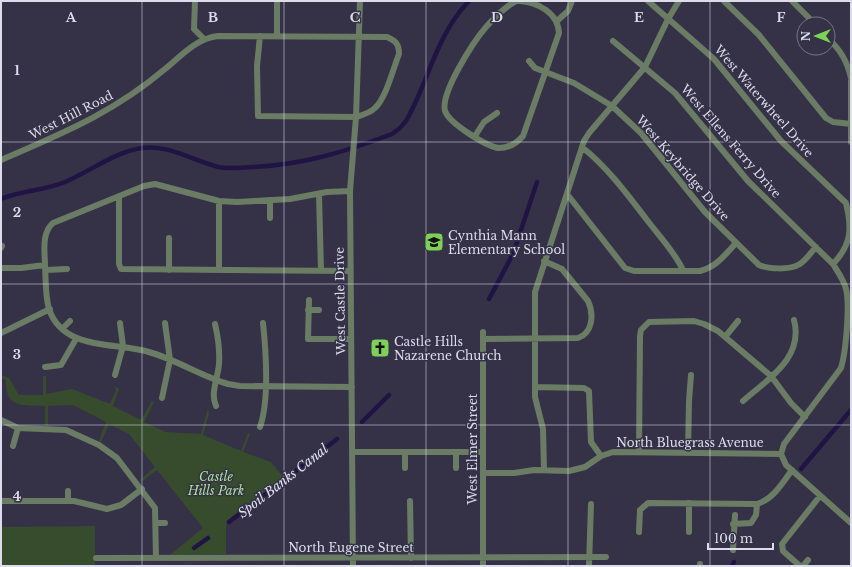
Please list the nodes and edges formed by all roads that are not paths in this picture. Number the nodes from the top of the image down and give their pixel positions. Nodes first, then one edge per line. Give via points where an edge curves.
1 (195, 1) edge
2 (277, 1) edge
3 (360, 1) edge
4 (518, 1) edge
5 (572, 1) edge
6 (648, 1) edge
7 (679, 1) edge
8 (724, 1) edge
9 (792, 1) edge
10 (807, 16) edge
11 (668, 19) junction
12 (557, 21) junction
13 (260, 36) junction
14 (277, 36) junction
15 (360, 37) junction
16 (204, 39) junction
17 (613, 41) dead end
18 (836, 46) edge
19 (529, 61) dead end
20 (645, 67) junction
21 (546, 72) junction
22 (851, 78) edge
23 (851, 81) edge
24 (612, 106) junction
25 (497, 112) dead end
26 (356, 117) junction
27 (851, 124) edge
28 (475, 136) junction
29 (851, 142) edge
30 (582, 147) junction
31 (1, 160) edge
32 (350, 191) junction
33 (319, 194) junction
34 (567, 194) junction
35 (119, 196) junction
36 (270, 200) junction
37 (219, 201) junction
38 (270, 218) dead end
39 (169, 238) dead end
40 (736, 243) junction
41 (816, 247) junction
42 (544, 261) junction
43 (834, 264) junction
44 (45, 267) junction
45 (1, 268) edge
46 (67, 270) dead end
47 (169, 270) junction
48 (219, 270) junction
49 (683, 270) junction
50 (321, 271) junction
51 (350, 271) junction
52 (309, 300) dead end
53 (50, 309) junction
54 (308, 310) junction
55 (319, 310) dead end
56 (738, 320) dead end
57 (794, 320) dead end
58 (70, 322) dead end
59 (120, 323) dead end
60 (165, 323) dead end
61 (263, 323) dead end
62 (215, 324) dead end
63 (62, 329) junction
64 (484, 332) dead end
65 (1, 333) edge
66 (725, 337) junction
67 (535, 338) junction
68 (76, 339) junction
69 (351, 339) junction
70 (483, 339) junction
71 (123, 346) junction
72 (170, 360) junction
73 (45, 367) dead end
74 (115, 375) dead end
75 (691, 375) dead end
76 (771, 376) junction
77 (216, 380) junction
78 (264, 386) junction
79 (352, 387) junction
80 (535, 387) junction
81 (162, 398) dead end
82 (743, 401) dead end
83 (216, 406) dead end
84 (805, 417) junction
85 (1, 420) edge
86 (260, 427) dead end
87 (18, 428) junction
88 (13, 446) dead end
89 (352, 452) junction
90 (405, 452) junction
91 (456, 452) junction
92 (483, 452) junction
93 (639, 452) junction
94 (688, 453) junction
95 (781, 454) junction
96 (601, 456) junction
97 (405, 468) dead end
98 (456, 468) dead end
99 (544, 470) junction
100 (792, 470) junction
101 (483, 473) junction
102 (142, 489) junction
103 (68, 491) dead end
104 (820, 496) junction
105 (1, 501) edge
106 (68, 501) junction
107 (410, 501) dead end
108 (688, 503) junction
109 (591, 504) dead end
110 (757, 504) junction
111 (735, 515) dead end
112 (156, 523) junction
113 (165, 523) dead end
114 (851, 523) edge
115 (733, 524) junction
116 (639, 532) dead end
117 (688, 532) dead end
118 (733, 550) dead end
119 (606, 557) dead end
120 (96, 558) dead end
121 (156, 558) junction
122 (196, 558) junction
123 (353, 558) junction
124 (411, 558) junction
125 (483, 558) junction
126 (590, 558) junction
127 (808, 560) dead end
128 (196, 566) edge
129 (353, 566) edge
130 (483, 566) edge
131 (589, 566) edge
132 (800, 566) edge
133 (803, 566) edge

1 - 16 street via 194,26
2 - 14 street
3 - 15 street
4 - 12 street via 544,8
4 - 28 street via 486,28 466,55 446,95 445,110 454,123
5 - 12 street via 568,11
6 - 11 street, West Waterwheel Drive
7 - 11 street
8 - 27 street via 759,35 826,118 833,122
9 - 10 street
11 - 20 street
11 - 43 street, West Waterwheel Drive via 714,59 781,140 846,203 850,216 849,243
12 - 21 street via 558,39
13 - 14 street, West Hill Road
13 - 16 street, West Hill Road via 218,36
13 - 26 street via 257,66 258,116
14 - 15 street, West Hill Road
15 - 26 street, West Castle Drive
15 - 26 street, West Hill Road via 387,37 395,40 399,46 399,54 380,102 371,111
16 - 31 street, West Hill Road via 139,91 107,111
17 - 20 street, West Ellens Ferry Drive
18 - 22 street via 848,64
19 - 21 street, West Keybridge Drive via 535,68
20 - 24 street
20 - 41 street, West Ellens Ferry Drive via 690,110 748,181
21 - 24 street, West Keybridge Drive via 574,83
21 - 28 street via 523,136 518,142 500,148 491,146
23 - 27 street
24 - 30 street via 589,133
24 - 40 street, West Keybridge Drive via 641,133 705,212
25 - 28 street via 484,122
26 - 32 street, West Castle Drive
27 - 29 street
30 - 34 street
30 - 49 street via 616,180 675,255
32 - 33 street
32 - 51 street, West Castle Drive
33 - 36 street
33 - 50 street
34 - 42 street
34 - 49 street via 625,268 634,271
35 - 37 street via 155,184
35 - 44 street via 50,226 46,233
35 - 47 street via 121,269
36 - 37 street
36 - 38 street
37 - 48 street
39 - 47 street
40 - 41 street, West Keybridge Drive via 756,263 764,267 799,265
40 - 49 street via 709,269
41 - 43 street, West Ellens Ferry Drive
42 - 67 street via 535,292
42 - 67 street via 562,269 588,301 591,307 590,330 585,336 578,338
43 - 84 street, West Ellens Ferry Drive via 846,290 846,353 841,368
44 - 45 street
44 - 46 street
44 - 53 street
47 - 48 street
48 - 50 street
50 - 51 street
51 - 69 street, West Castle Drive
52 - 54 street
53 - 63 street
53 - 65 street
54 - 55 street
54 - 69 street via 308,339
56 - 66 street
57 - 76 street via 794,348 790,357
58 - 63 street
59 - 71 street
60 - 72 street
61 - 78 street
62 - 77 street via 219,349
63 - 68 street
64 - 70 street, West Elmer Street
66 - 76 street
66 - 93 street via 694,321 653,322 644,325 640,336
67 - 70 street
67 - 80 street
68 - 71 street
68 - 73 street via 61,365
69 - 79 street, West Castle Drive
70 - 92 street, West Elmer Street
71 - 72 street
71 - 74 street
72 - 77 street
72 - 81 street
75 - 94 street
76 - 82 street
76 - 84 street via 790,403
77 - 78 street via 240,386
77 - 83 street via 213,400
78 - 79 street
78 - 86 street via 264,414
79 - 89 street, West Castle Drive
80 - 96 street via 584,388 589,391 591,442
80 - 99 street via 544,440
84 - 95 street, West Ellens Ferry Drive via 784,444
85 - 87 street
87 - 88 street
87 - 102 street via 59,429 82,436 117,458
89 - 90 street
89 - 123 street, West Castle Drive
90 - 91 street
90 - 97 street
91 - 92 street
91 - 98 street
92 - 101 street, West Elmer Street
93 - 94 street, North Bluegrass Avenue
93 - 96 street, North Bluegrass Avenue via 613,452
94 - 95 street, North Bluegrass Avenue
95 - 100 street via 786,465
96 - 99 street, North Bluegrass Avenue via 585,467 569,471
99 - 101 street, North Bluegrass Avenue
100 - 104 street
100 - 110 street via 772,496
101 - 125 street, West Elmer Street
102 - 106 street via 121,505 108,509
102 - 112 street via 155,508
103 - 106 street
104 - 114 street
104 - 132 street via 782,544 783,552
105 - 106 street
107 - 124 street
108 - 110 street
108 - 116 street via 648,503 643,506 639,515
108 - 117 street
109 - 126 street
110 - 115 street via 756,515 751,523
111 - 115 street
112 - 113 street
112 - 121 street
115 - 118 street
119 - 126 street, North Eugene Street
120 - 121 street, North Eugene Street
121 - 122 street, North Eugene Street
122 - 123 street, North Eugene Street
122 - 128 street
123 - 124 street, North Eugene Street
123 - 129 street, West Castle Drive
124 - 125 street, North Eugene Street
125 - 126 street, North Eugene Street
125 - 130 street, West Elmer Street
126 - 131 street
127 - 133 street

